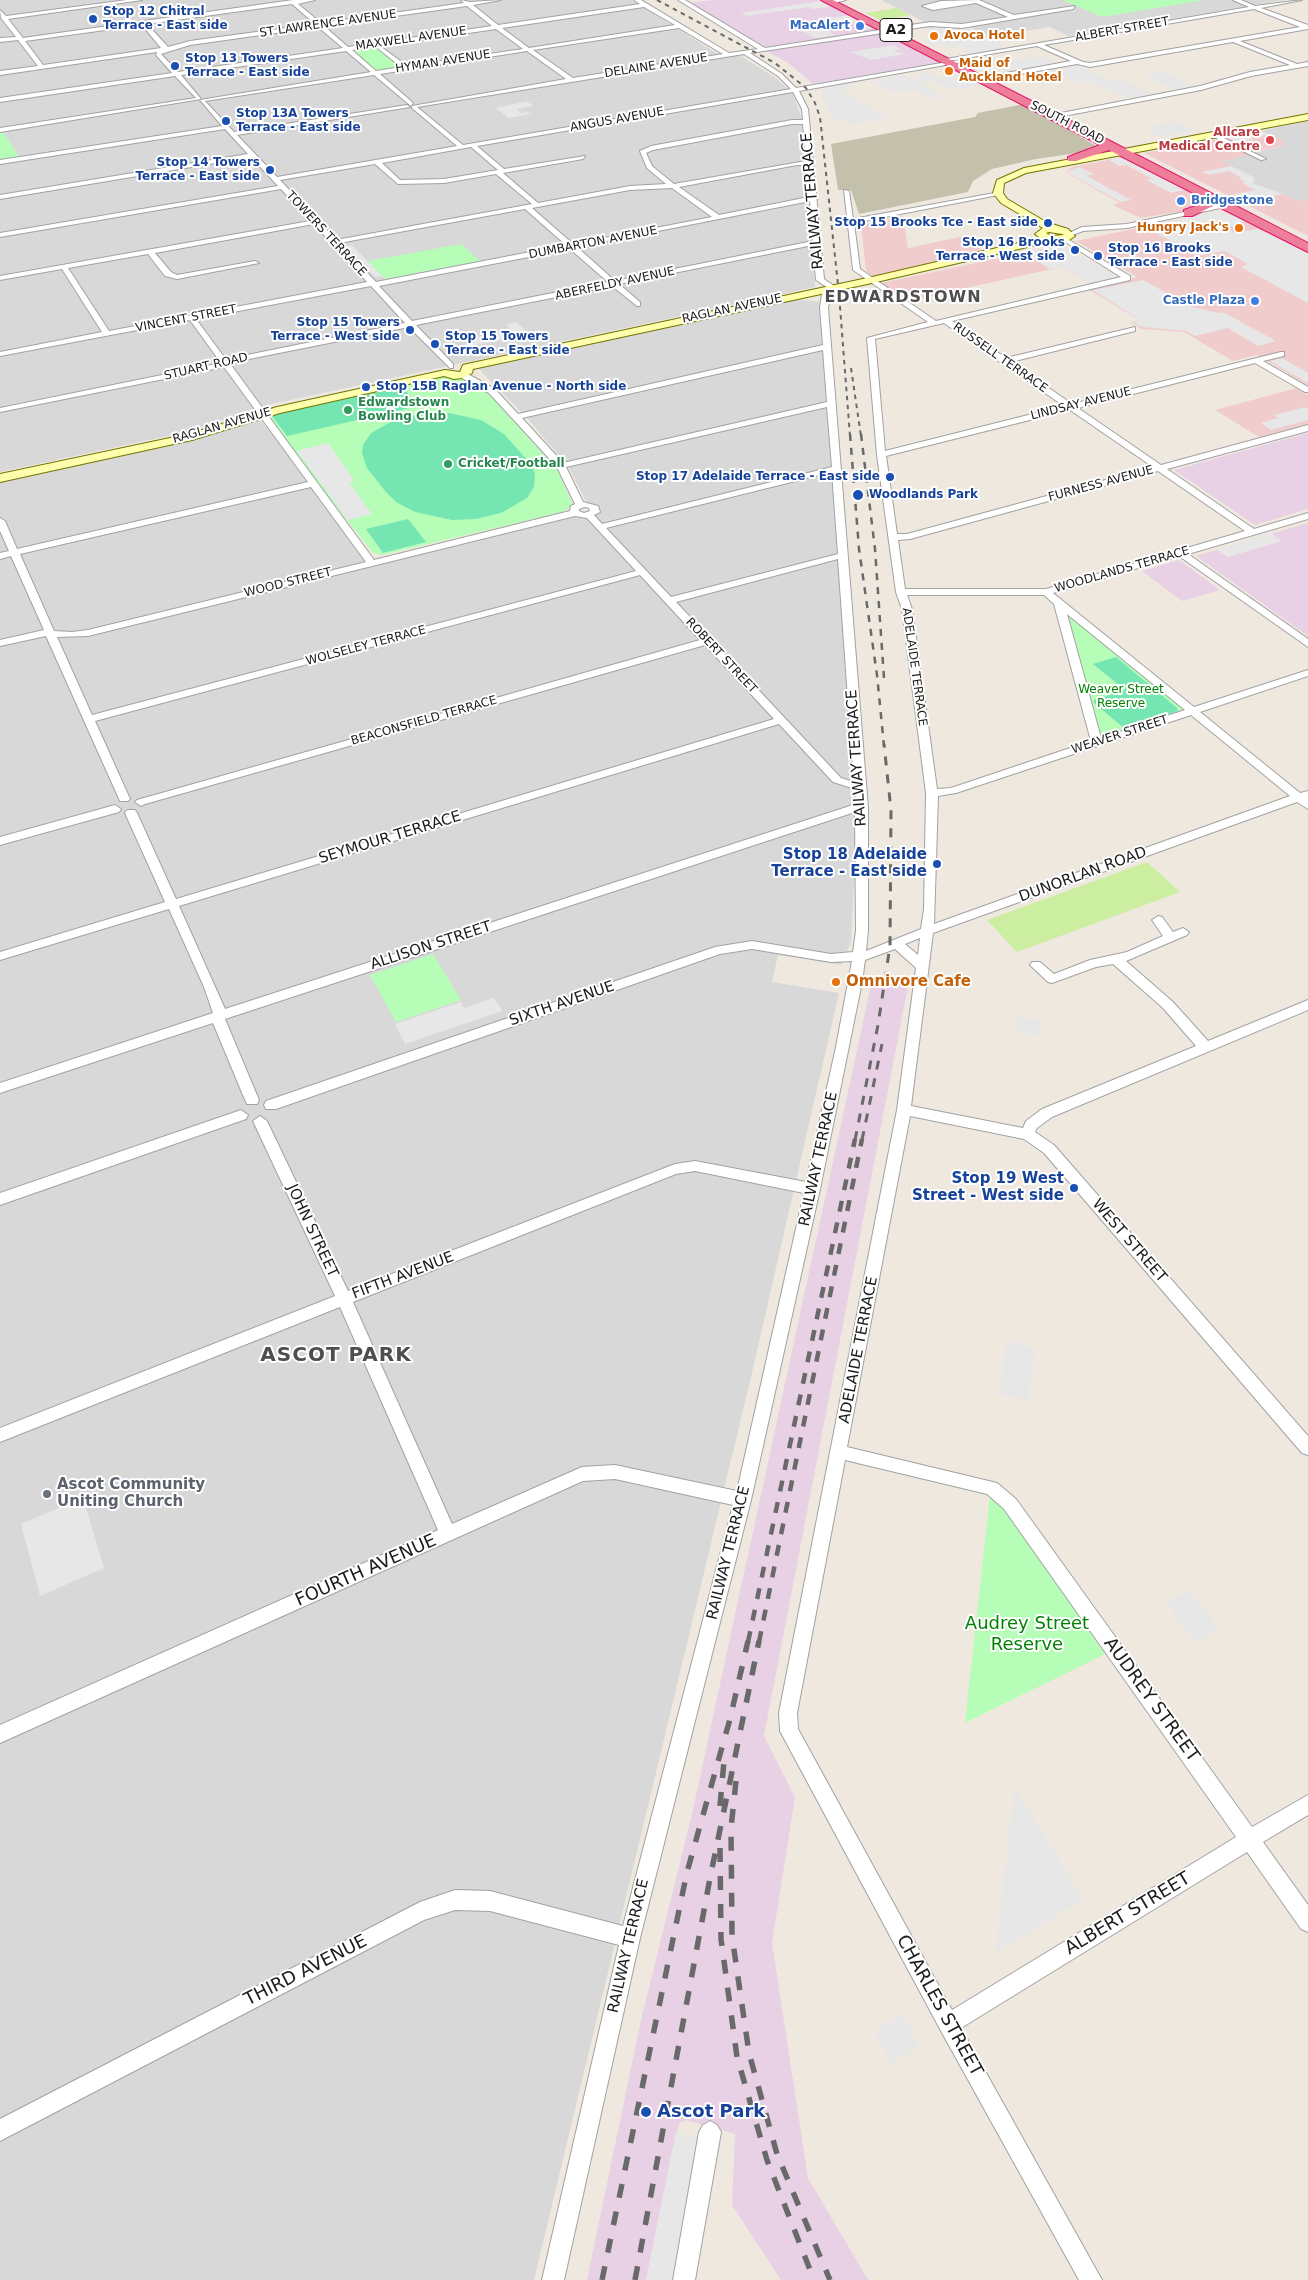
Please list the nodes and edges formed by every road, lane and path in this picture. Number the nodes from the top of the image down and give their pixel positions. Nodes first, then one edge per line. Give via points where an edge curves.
1 (70, 0) edge
2 (139, 0) edge
3 (312, 0) edge
4 (463, 0) edge
5 (498, 0) edge
6 (636, 0) edge
7 (843, 0) edge
8 (975, 0) edge
9 (1057, 0) edge
10 (1236, 0) edge
11 (1299, 0) edge
12 (684, 1) edge
13 (695, 1) dead end
14 (833, 1) edge
15 (293, 2) junction
16 (960, 3) junction
17 (469, 4) junction
18 (644, 5) junction
19 (1255, 7) junction
20 (77, 8) junction
21 (0, 12) edge
22 (84, 16) dead end
23 (1013, 17) junction
24 (4, 18) junction
25 (90, 23) dead end
26 (143, 23) junction
27 (320, 25) junction
28 (496, 26) junction
29 (681, 26) junction
30 (1306, 28) edge
31 (889, 29) junction
32 (95, 30) junction
33 (78, 32) junction
34 (83, 38) dead end
35 (95, 38) dead end
36 (20, 39) junction
37 (0, 40) edge
38 (1234, 40) junction
39 (375, 44) junction
40 (1038, 44) junction
41 (347, 49) junction
42 (762, 49) junction
43 (161, 50) junction
44 (528, 50) junction
45 (744, 52) junction
46 (1152, 54) junction
47 (728, 55) junction
48 (1140, 56) junction
49 (1164, 60) dead end
50 (952, 61) junction
51 (1152, 62) dead end
52 (1079, 63) junction
53 (1308, 64) edge
54 (1295, 66) junction
55 (42, 67) junction
56 (406, 68) junction
57 (1308, 71) edge
58 (0, 73) edge
59 (376, 73) junction
60 (177, 74) junction
61 (986, 78) junction
62 (571, 80) junction
63 (795, 90) junction
64 (0, 100) edge
65 (201, 100) junction
66 (413, 106) junction
67 (1058, 115) junction
68 (1308, 117) edge
69 (806, 122) junction
70 (226, 127) junction
71 (0, 130) edge
72 (233, 134) junction
73 (1214, 135) junction
74 (1108, 144) junction
75 (472, 145) junction
76 (461, 146) junction
77 (1127, 151) junction
78 (253, 155) junction
79 (583, 157) dead end
80 (1072, 159) junction
81 (1263, 159) dead end
82 (376, 161) junction
83 (0, 162) edge
84 (810, 162) junction
85 (501, 171) junction
86 (275, 179) junction
87 (642, 182) dead end
88 (672, 186) junction
89 (282, 187) junction
90 (630, 188) junction
91 (846, 191) dead end
92 (994, 194) junction
93 (0, 197) edge
94 (1211, 198) junction
95 (812, 199) junction
96 (537, 205) junction
97 (526, 206) junction
98 (1234, 207) junction
99 (1205, 210) joint
100 (1188, 213) junction
101 (718, 218) junction
102 (315, 222) junction
103 (851, 222) junction
104 (1055, 229) junction
105 (1043, 234) junction
106 (0, 235) edge
107 (1067, 237) junction
108 (1308, 241) edge
109 (334, 242) junction
110 (818, 242) junction
111 (573, 246) junction
112 (1308, 248) edge
113 (150, 252) junction
114 (255, 263) dead end
115 (64, 267) junction
116 (0, 278) edge
117 (872, 280) junction
118 (373, 284) junction
119 (615, 284) junction
120 (833, 288) junction
121 (637, 304) dead end
122 (192, 318) junction
123 (945, 320) junction
124 (934, 323) junction
125 (412, 325) junction
126 (1132, 329) dead end
127 (107, 334) junction
128 (826, 348) junction
129 (4, 351) edge
130 (1281, 354) dead end
131 (1256, 360) junction
132 (1004, 361) junction
133 (226, 363) junction
134 (447, 370) junction
135 (465, 371) junction
136 (1308, 390) edge
137 (831, 404) junction
138 (1070, 407) junction
139 (0, 410) edge
140 (262, 414) junction
141 (516, 417) junction
142 (1308, 428) edge
143 (881, 455) junction
144 (561, 466) junction
145 (837, 468) junction
146 (1160, 468) junction
147 (0, 478) edge
148 (312, 484) junction
149 (577, 509) junction
150 (1308, 516) edge
151 (0, 521) edge
152 (600, 527) junction
153 (1252, 532) junction
154 (893, 538) junction
155 (13, 553) junction
156 (1181, 553) junction
157 (0, 556) edge
158 (843, 556) junction
159 (371, 562) junction
160 (642, 572) junction
161 (902, 592) junction
162 (1046, 592) junction
163 (669, 601) junction
164 (1059, 603) junction
165 (50, 633) junction
166 (707, 641) junction
167 (0, 643) edge
168 (1308, 644) edge
169 (1308, 673) edge
170 (1193, 711) junction
171 (90, 719) junction
172 (781, 720) junction
173 (1096, 742) junction
174 (859, 787) junction
175 (932, 793) junction
176 (124, 799) junction
177 (1305, 799) edge
178 (141, 802) junction
179 (862, 808) junction
180 (115, 809) junction
181 (131, 813) junction
182 (1, 838) edge
183 (173, 904) junction
184 (1158, 920) dead end
185 (927, 932) junction
186 (1183, 932) dead end
187 (1170, 936) junction
188 (896, 944) junction
189 (0, 956) edge
190 (859, 957) junction
191 (1116, 959) junction
192 (1036, 965) dead end
193 (924, 967) junction
194 (1308, 1005) edge
195 (219, 1016) junction
196 (1205, 1047) junction
197 (0, 1088) edge
198 (252, 1100) junction
199 (271, 1105) junction
200 (904, 1110) junction
201 (241, 1115) junction
202 (260, 1121) junction
203 (1028, 1134) junction
204 (813, 1189) junction
205 (0, 1199) edge
206 (344, 1299) junction
207 (0, 1435) edge
208 (1308, 1448) edge
209 (840, 1452) junction
210 (743, 1500) junction
211 (448, 1534) junction
212 (789, 1731) joint
213 (0, 1734) edge
214 (1308, 1804) edge
215 (1250, 1840) junction
216 (1308, 1922) edge
217 (630, 1938) junction
218 (948, 2024) junction
219 (0, 2130) edge
220 (710, 2132) dead end
221 (553, 2280) edge
222 (684, 2280) edge
223 (1091, 2280) edge

1 - 20 street
2 - 20 street
3 - 15 street
4 - 17 street
5 - 17 street, ST LAWRENCE AVENUE
6 - 18 street
7 - 14 street
8 - 16 street
8 - 23 street
9 - 23 street, DELAINE AVENUE via 1073,7
10 - 19 street
11 - 19 street, ALBERT STREET
12 - 13 street
12 - 42 street
14 - 31 highway, SOUTH ROAD / A2
15 - 26 street
15 - 27 street
16 - 16 street via 933,8 926,6 941,3
17 - 27 street, ST LAWRENCE AVENUE
17 - 28 street
18 - 28 street, MAXWELL AVENUE
18 - 29 street
19 - 30 street
19 - 40 street, ALBERT STREET
20 - 22 street
20 - 24 street
21 - 24 street
23 - 31 street, DELAINE AVENUE via 961,26 930,24
24 - 36 street
25 - 32 street
26 - 32 street
26 - 43 street, TOWERS TERRACE via 163,45
27 - 41 street
27 - 43 street, ST LAWRENCE AVENUE
28 - 39 street, MAXWELL AVENUE
28 - 44 street
29 - 44 street, HYMAN AVENUE
29 - 47 street
30 - 38 street
31 - 42 street, DELAINE AVENUE
31 - 50 highway, SOUTH ROAD / A2
32 - 33 street
32 - 35 street via 92,33
33 - 34 street
33 - 36 street
36 - 37 street
36 - 55 street
38 - 46 street
38 - 54 street
39 - 41 street, MAXWELL AVENUE
39 - 56 street
40 - 50 street, ALBERT STREET
40 - 52 street
41 - 59 street
41 - 60 street, MAXWELL AVENUE
42 - 45 street, DELAINE AVENUE
43 - 55 street, ST LAWRENCE AVENUE
43 - 60 street, TOWERS TERRACE via 158,54
44 - 56 street, HYMAN AVENUE
44 - 62 street
45 - 47 street, DELAINE AVENUE
45 - 63 street, RAILWAY TERRACE via 780,75
46 - 48 street
46 - 49 street
47 - 62 street, DELAINE AVENUE
48 - 51 street
48 - 52 street via 1090,65
50 - 61 highway, SOUTH ROAD / A2
50 - 63 street, ANGUS AVENUE
52 - 61 street
53 - 54 street
54 - 57 street
54 - 67 street
55 - 58 street, ST LAWRENCE AVENUE
56 - 59 street, HYMAN AVENUE
59 - 65 street, HYMAN AVENUE
59 - 66 street
60 - 64 street, MAXWELL AVENUE
60 - 65 street, TOWERS TERRACE
61 - 67 highway, SOUTH ROAD / A2
62 - 66 street, DELAINE AVENUE
63 - 69 street, RAILWAY TERRACE via 805,109
63 - 75 street, ANGUS AVENUE
65 - 70 street, TOWERS TERRACE
65 - 71 street
66 - 72 street, DELAINE AVENUE
66 - 76 street
67 - 74 highway, SOUTH ROAD / A2
67 - 77 highway, SOUTH ROAD / A2
68 - 73 street
69 - 84 street, RAILWAY TERRACE
69 - 88 street via 792,122 642,152 649,167
70 - 72 street, TOWERS TERRACE
70 - 83 street
72 - 78 street, TOWERS TERRACE
73 - 77 street
73 - 81 street
74 - 77 highway, SOUTH ROAD / A2
74 - 80 highway via 1102,150
75 - 76 street, ANGUS AVENUE
75 - 85 street
76 - 82 street, ANGUS AVENUE
77 - 80 street
77 - 92 street via 1014,174 1000,182
77 - 94 highway, SOUTH ROAD / A2
77 - 98 highway, SOUTH ROAD / A2
78 - 86 street, TOWERS TERRACE
78 - 93 street
79 - 85 street
80 - 92 street via 1004,173 990,183
82 - 85 street via 398,182 444,181
82 - 86 street, ANGUS AVENUE
84 - 88 street
84 - 95 street, RAILWAY TERRACE
85 - 96 street
86 - 89 street, TOWERS TERRACE
87 - 90 street
88 - 90 street
88 - 101 street
89 - 102 street, TOWERS TERRACE
89 - 106 street
90 - 96 street
91 - 103 street
92 - 103 street
92 - 104 street
92 - 105 street via 1004,207 1035,224
94 - 98 highway, SOUTH ROAD / A2
94 - 100 highway via 1209,205
95 - 101 street, DUMBARTON AVENUE
95 - 110 street, RAILWAY TERRACE
96 - 97 street
97 - 109 street
97 - 111 street
98 - 99 highway
98 - 108 highway, SOUTH ROAD / A2
98 - 112 highway, SOUTH ROAD / A2
99 - 100 street
100 - 107 street via 1144,223 1082,229
101 - 111 street, DUMBARTON AVENUE
102 - 109 street, TOWERS TERRACE
102 - 113 street
103 - 117 street via 857,270
104 - 105 street, RAGLAN AVENUE
104 - 107 street via 1065,230
105 - 107 street
105 - 117 street, RAGLAN AVENUE via 998,252
107 - 123 street via 1127,278
109 - 118 street, TOWERS TERRACE
110 - 119 street, ABERFELDY AVENUE
110 - 120 street, RAILWAY TERRACE via 820,280
111 - 118 street, DUMBARTON AVENUE
111 - 119 street
113 - 114 street via 168,274 177,277
113 - 115 street
115 - 116 street
115 - 127 street
117 - 120 street, RAGLAN AVENUE
117 - 124 street
118 - 122 street, VINCENT STREET
118 - 125 street, TOWERS TERRACE
119 - 121 street
119 - 125 street, ABERFELDY AVENUE
120 - 128 street, RAILWAY TERRACE via 826,294 824,302
120 - 135 street, RAGLAN AVENUE
122 - 127 street, VINCENT STREET
122 - 133 street
123 - 124 street
123 - 132 street, RUSSELL TERRACE
124 - 143 street, ADELAIDE TERRACE via 871,338
125 - 133 street, STUART ROAD
125 - 134 street, TOWERS TERRACE
126 - 132 street
127 - 129 street, VINCENT STREET
128 - 137 street, RAILWAY TERRACE
128 - 141 street
130 - 131 street, LINDSAY AVENUE
131 - 136 street
131 - 138 street, LINDSAY AVENUE
132 - 138 street, RUSSELL TERRACE
133 - 139 street, STUART ROAD
133 - 140 street
134 - 135 street via 454,376
134 - 140 street, RAGLAN AVENUE
135 - 141 street via 492,391
137 - 144 street
137 - 145 street, RAILWAY TERRACE
138 - 143 street, LINDSAY AVENUE
138 - 146 street, RUSSELL TERRACE
140 - 147 street, RAGLAN AVENUE via 192,437
140 - 148 street
141 - 144 street
142 - 146 street, FURNESS AVENUE
143 - 154 street, ADELAIDE TERRACE
144 - 149 street
145 - 152 street
145 - 158 street, RAILWAY TERRACE
146 - 153 street, RUSSELL TERRACE
146 - 154 street, FURNESS AVENUE via 907,537
148 - 155 street
148 - 159 street
149 - 152 street, ROBERT STREET via 588,504 595,507 595,512 589,515
149 - 159 street, WOOD STREET
150 - 153 street, WOODLANDS TERRACE
151 - 155 street
152 - 160 street, ROBERT STREET
153 - 156 street, WOODLANDS TERRACE
154 - 161 street, ADELAIDE TERRACE
155 - 157 street
155 - 165 street
156 - 162 street, WOODLANDS TERRACE
156 - 168 street
158 - 163 street
158 - 174 street, RAILWAY TERRACE
159 - 165 street, WOOD STREET via 88,633
160 - 163 street, ROBERT STREET
160 - 171 street, WOLSELEY TERRACE
161 - 162 street, WOODLANDS TERRACE
161 - 175 street, ADELAIDE TERRACE
162 - 164 street
163 - 166 street, ROBERT STREET
164 - 170 street
164 - 173 street
165 - 167 street, WOOD STREET
165 - 171 street
166 - 172 street, ROBERT STREET
166 - 178 street, BEACONSFIELD TERRACE
169 - 170 street, WEAVER STREET
170 - 173 street, WEAVER STREET
170 - 177 street
171 - 176 street
172 - 174 street, ROBERT STREET via 837,780
172 - 183 street, SEYMOUR TERRACE
173 - 175 street, WEAVER STREET via 952,791
174 - 179 street, RAILWAY TERRACE
175 - 185 street, ADELAIDE TERRACE
176 - 178 street via 135,798
176 - 180 street via 116,804
177 - 185 street, DUNORLAN ROAD
178 - 181 street via 139,809
179 - 190 street, RAILWAY TERRACE
179 - 195 street, ALLISON STREET via 797,826
180 - 181 street via 120,813
180 - 182 street
181 - 183 street
183 - 189 street, SEYMOUR TERRACE
183 - 195 street via 210,987
184 - 187 street
185 - 188 street, DUNORLAN ROAD
185 - 193 street, ADELAIDE TERRACE
186 - 187 street
187 - 191 street via 1152,947
188 - 190 street, DUNORLAN ROAD
188 - 193 street
190 - 199 street, SIXTH AVENUE via 831,958 752,945 719,950
190 - 204 street, RAILWAY TERRACE
191 - 192 street via 1094,963 1052,979
191 - 196 street via 1163,1000
193 - 200 street, ADELAIDE TERRACE
194 - 196 street
195 - 197 street, ALLISON STREET
195 - 198 street via 222,1032
196 - 203 street via 1046,1113 1031,1125
198 - 199 street via 264,1100
198 - 201 street via 242,1108
199 - 202 street via 270,1115
200 - 203 street, WEST STREET
200 - 209 street, ADELAIDE TERRACE
201 - 202 street via 249,1122
201 - 205 street
202 - 206 street, JOHN STREET
203 - 208 street, WEST STREET via 1060,1160
204 - 206 street, FIFTH AVENUE via 695,1166 675,1169
204 - 210 street, RAILWAY TERRACE
206 - 207 street, FIFTH AVENUE
206 - 211 street, JOHN STREET
209 - 212 street, ADELAIDE TERRACE via 788,1713
209 - 215 street, AUDREY STREET via 991,1488 1010,1504
210 - 211 street, FOURTH AVENUE via 614,1472 582,1474
210 - 217 street, RAILWAY TERRACE
211 - 213 street, FOURTH AVENUE
212 - 218 street, CHARLES STREET
214 - 215 street, ALBERT STREET
215 - 216 street, AUDREY STREET
215 - 218 street, ALBERT STREET
217 - 219 street, THIRD AVENUE via 490,1901 455,1900 420,1912
217 - 221 street, RAILWAY TERRACE
218 - 223 street, CHARLES STREET
220 - 222 street

